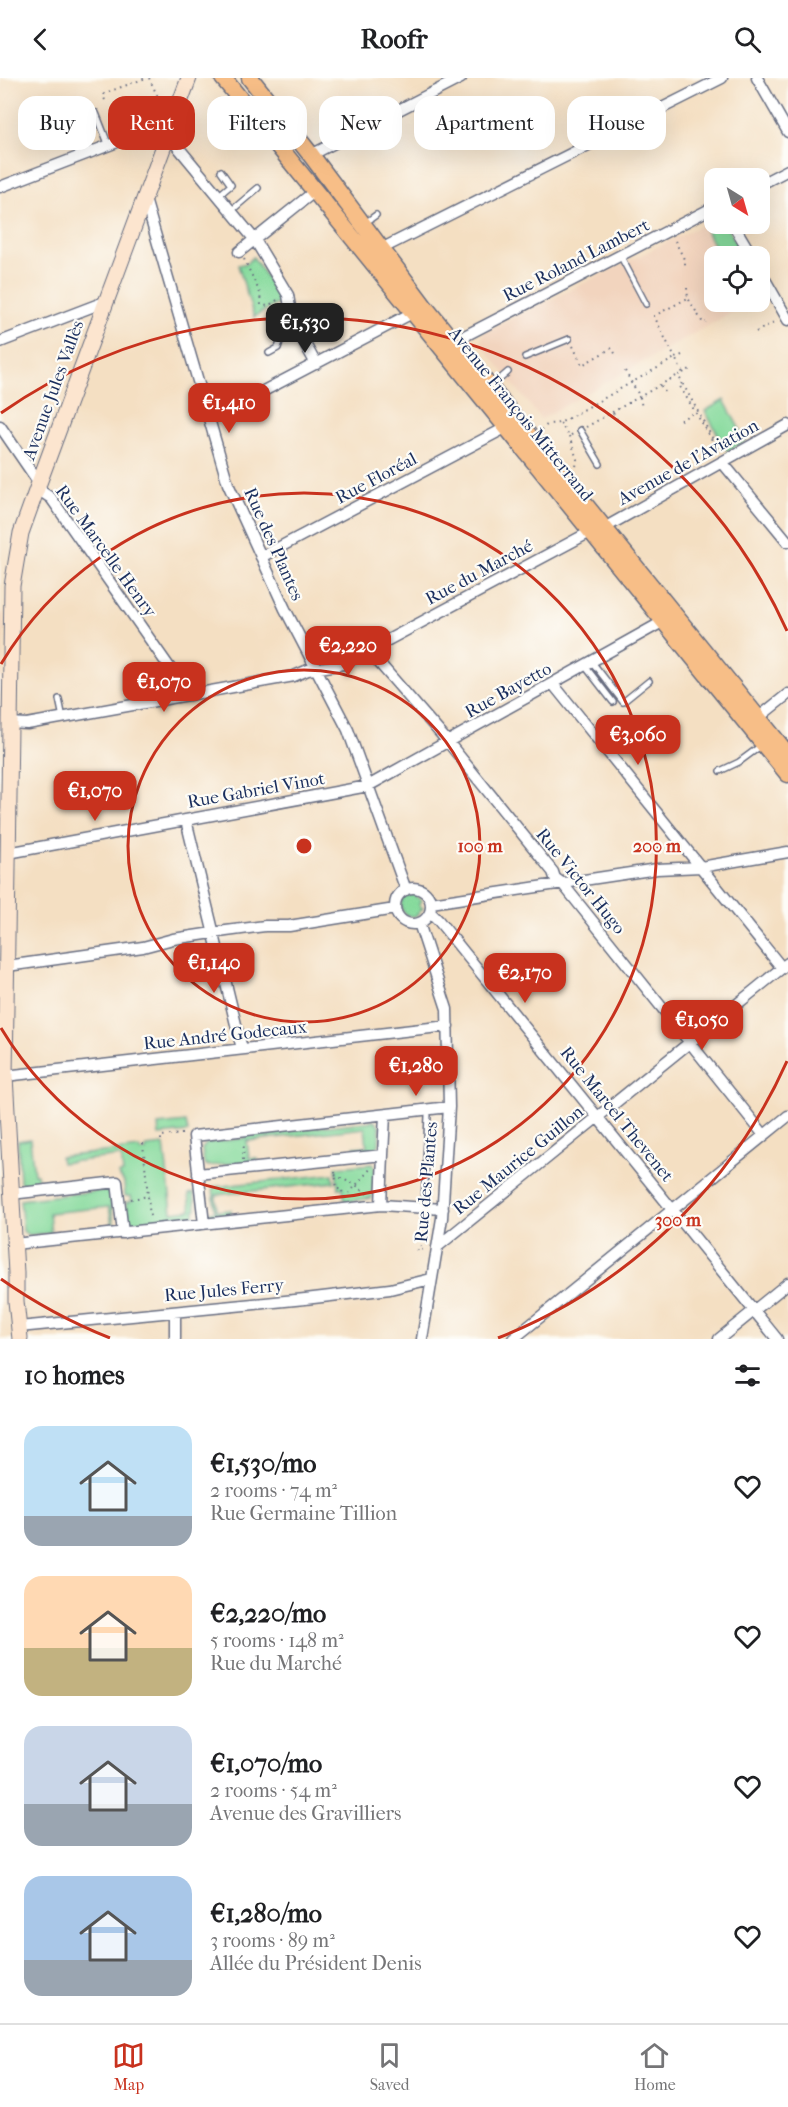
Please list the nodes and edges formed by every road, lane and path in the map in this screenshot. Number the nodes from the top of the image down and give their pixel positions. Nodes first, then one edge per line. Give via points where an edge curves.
1 (148, 78) edge
2 (189, 78) edge
3 (223, 78) edge
4 (241, 78) edge
5 (250, 78) edge
6 (461, 78) edge
7 (722, 78) edge
8 (757, 78) edge
9 (157, 96) edge
10 (182, 96) edge
11 (105, 100) dead end
12 (96, 113) dead end
13 (788, 132) edge
14 (108, 143) edge
15 (108, 146) edge
16 (162, 150) edge
17 (186, 150) edge
18 (311, 155) junction
19 (788, 170) edge
20 (220, 171) dead end
21 (770, 179) edge
22 (0, 187) edge
23 (258, 188) dead end
24 (315, 191) junction
25 (218, 195) junction
26 (340, 197) junction
27 (145, 199) junction
28 (231, 211) junction
29 (704, 212) edge
30 (674, 238) dead end
31 (255, 240) junction
32 (381, 249) junction
33 (239, 252) joint
34 (620, 255) junction
35 (685, 266) dead end
36 (687, 288) dead end
37 (770, 288) edge
38 (288, 294) junction
39 (688, 298) junction
40 (107, 301) junction
41 (646, 304) dead end
42 (414, 312) junction
43 (290, 314) junction
44 (787, 318) edge
45 (706, 322) dead end
46 (756, 332) dead end
47 (569, 339) joint
48 (0, 342) edge
49 (453, 342) junction
50 (269, 353) dead end
51 (616, 355) dead end
52 (682, 355) dead end
53 (525, 357) dead end
54 (675, 358) junction
55 (316, 364) junction
56 (690, 369) dead end
57 (625, 371) dead end
58 (508, 372) dead end
59 (683, 373) junction
60 (678, 375) junction
61 (682, 382) junction
62 (632, 383) junction
63 (661, 385) junction
64 (491, 387) junction
65 (666, 394) dead end
66 (640, 397) junction
67 (642, 408) dead end
68 (613, 412) junction
69 (695, 412) junction
70 (210, 419) junction
71 (680, 420) dead end
72 (618, 421) dead end
73 (560, 423) junction
74 (0, 426) edge
75 (788, 426) edge
76 (507, 427) junction
77 (580, 430) junction
78 (569, 436) junction
79 (533, 438) junction
80 (723, 440) dead end
81 (716, 444) junction
82 (721, 456) junction
83 (600, 464) dead end
84 (576, 467) dead end
85 (39, 483) junction
86 (598, 529) junction
87 (788, 542) edge
88 (261, 557) junction
89 (6, 587) edge
90 (664, 621) junction
91 (368, 650) junction
92 (588, 664) junction
93 (316, 669) junction
94 (649, 681) dead end
95 (553, 684) junction
96 (788, 694) edge
97 (186, 695) junction
98 (59, 699) dead end
99 (613, 702) dead end
100 (63, 718) junction
101 (758, 718) junction
102 (10, 723) junction
103 (448, 742) junction
104 (764, 744) junction
105 (788, 755) edge
106 (720, 771) dead end
107 (788, 774) edge
108 (368, 786) junction
109 (186, 820) junction
110 (788, 852) edge
111 (8, 853) junction
112 (701, 867) junction
113 (562, 883) junction
114 (406, 890) junction
115 (430, 908) junction
116 (395, 909) junction
117 (419, 923) junction
118 (214, 933) junction
119 (785, 965) edge
120 (7, 966) junction
121 (448, 1026) junction
122 (690, 1043) junction
123 (242, 1049) junction
124 (5, 1076) junction
125 (450, 1107) junction
126 (385, 1114) junction
127 (428, 1115) dead end
128 (788, 1116) edge
129 (599, 1117) junction
130 (247, 1130) junction
131 (764, 1135) junction
132 (194, 1136) junction
133 (161, 1140) dead end
134 (142, 1143) dead end
135 (383, 1155) junction
136 (333, 1160) junction
137 (374, 1165) dead end
138 (244, 1169) junction
139 (198, 1174) junction
140 (335, 1175) junction
141 (357, 1186) junction
142 (11, 1194) junction
143 (148, 1196) junction
144 (131, 1198) dead end
145 (377, 1201) junction
146 (342, 1204) junction
147 (424, 1207) junction
148 (443, 1209) junction
149 (673, 1209) junction
150 (151, 1220) dead end
151 (204, 1224) junction
152 (123, 1233) junction
153 (427, 1233) dead end
154 (14, 1244) junction
155 (433, 1246) junction
156 (431, 1279) junction
157 (788, 1283) edge
158 (754, 1311) junction
159 (175, 1312) junction
160 (19, 1333) edge
161 (175, 1339) edge
162 (422, 1339) edge
163 (513, 1339) edge
164 (719, 1339) edge
165 (777, 1339) edge

1 - 9 path
1 - 11 path via 105,93
2 - 10 main road, Avenue Jules Vallès
3 - 24 main road, Avenue François Mitterrand
4 - 26 main road via 304,159
5 - 18 main road, Avenue François Mitterrand
6 - 18 street
7 - 32 street via 420,226
8 - 13 street
12 - 14 lane
15 - 22 street
16 - 27 main road, Avenue Jules Vallès
17 - 25 street
18 - 26 main road, Avenue François Mitterrand
19 - 21 street
20 - 25 lane via 231,185
23 - 28 lane
24 - 31 street
24 - 42 main road, Avenue François Mitterrand
25 - 28 street
26 - 32 main road, Avenue François Mitterrand via 369,220
27 - 40 main road, Avenue Jules Vallès
27 - 70 street, Rue des Plantes
28 - 31 street
29 - 34 street, Rue Roland Lambert
30 - 35 path
31 - 33 street
31 - 38 street
32 - 49 main road, Avenue François Mitterrand
33 - 38 path via 260,293 262,306
34 - 41 lane
34 - 49 street, Rue Roland Lambert
36 - 39 path
37 - 44 street
38 - 43 street
39 - 45 path
39 - 54 path via 654,316
40 - 48 street
40 - 85 main road, Avenue Jules Vallès
42 - 55 street
42 - 76 main road, Avenue François Mitterrand
43 - 50 lane via 273,321 280,342
43 - 55 street
44 - 46 path
47 - 51 path via 582,365 612,348
47 - 53 lane
49 - 64 main road, Avenue François Mitterrand
52 - 54 path
54 - 59 path
54 - 62 path
55 - 70 street
56 - 59 path
57 - 62 path
58 - 64 lane
59 - 60 path
60 - 61 path
60 - 63 path
61 - 69 path via 679,384
61 - 81 path
62 - 66 path
62 - 73 path
63 - 65 path
63 - 66 path
64 - 79 main road, Avenue François Mitterrand
66 - 67 path
66 - 68 path
68 - 72 path
68 - 77 path
69 - 71 path
69 - 81 path
70 - 88 street, Rue des Plantes via 228,484
73 - 78 path
73 - 79 path via 548,424
74 - 85 street, Rue Marcelle Henry
75 - 82 street, Avenue de l'Aviation
76 - 86 main road, Avenue François Mitterrand
76 - 88 street, Rue Floréal
77 - 78 path
77 - 83 lane
78 - 84 path
79 - 86 main road, Avenue François Mitterrand
80 - 81 path
81 - 82 path
82 - 86 street, Avenue de l'Aviation
82 - 87 street
85 - 89 main road, Avenue Jules Vallès
85 - 97 street, Rue Marcelle Henry
86 - 90 main road, Avenue François Mitterrand
86 - 91 street, Rue du Marché
86 - 101 main road, Avenue François Mitterrand
88 - 93 street, Rue des Plantes
89 - 102 main road, Avenue Jules Vallès
90 - 92 street, Rue Bayetto
90 - 104 main road, Avenue François Mitterrand
91 - 93 street, Rue du Marché via 343,664
91 - 103 street, Rue Victor Hugo
92 - 94 lane via 622,702
92 - 95 street, Rue Bayetto
92 - 99 lane
93 - 97 street, Rue du Marché
93 - 108 street, Rue des Plantes via 348,730
95 - 103 street, Rue Bayetto
95 - 112 street
96 - 101 street
97 - 100 street, Rue du Marché
98 - 100 lane
100 - 102 street, Rue du Marché
101 - 105 main road, Avenue François Mitterrand
102 - 111 main road, Avenue Jules Vallès
103 - 108 street, Rue Bayetto
103 - 113 street, Rue Victor Hugo
104 - 106 lane
104 - 107 main road, Avenue François Mitterrand
108 - 109 street, Rue Gabriel Vinot
108 - 114 street, Rue des Plantes
109 - 111 street, Rue Gabriel Vinot
109 - 118 street
110 - 112 street
111 - 120 main road, Avenue Jules Vallès
112 - 113 street via 657,869
112 - 119 street
113 - 115 street
113 - 122 street, Rue Victor Hugo
114 - 115 street via 422,891 429,898
114 - 116 street via 397,897
115 - 117 street
115 - 129 street, Rue Marcel Thevenet
116 - 117 street via 404,922
116 - 118 street
117 - 121 street, Rue des Plantes via 445,1002
118 - 120 street
118 - 123 street
119 - 122 street, Rue Maurice Guillon
120 - 124 main road, Avenue Jules Vallès
121 - 123 street, Rue André Godecaux
121 - 125 street, Rue des Plantes
122 - 129 street, Rue Maurice Guillon
122 - 131 street, Rue Victor Hugo
123 - 124 street, Rue André Godecaux
124 - 142 main road, Avenue Jules Vallès
125 - 126 street
125 - 148 street, Rue des Plantes
126 - 130 street
126 - 135 street
127 - 147 lane
128 - 131 street
129 - 149 street, Rue Marcel Thevenet
129 - 155 street, Rue Maurice Guillon
130 - 132 street
130 - 138 path via 242,1154
131 - 149 street
132 - 133 path via 161,1136
132 - 139 street
134 - 143 path
135 - 136 street
135 - 145 street
136 - 138 street
136 - 140 path
137 - 141 path
138 - 139 street
139 - 151 street
140 - 141 path
140 - 146 path via 337,1189 342,1189
141 - 145 path
141 - 146 path
142 - 152 street via 117,1182
142 - 154 main road, Avenue Jules Vallès
143 - 144 path
143 - 150 path
145 - 146 street
145 - 147 street
146 - 151 street
147 - 148 street
148 - 155 street, Rue des Plantes
149 - 158 street, Rue Marcel Thevenet
149 - 163 street
151 - 152 street
152 - 154 street
153 - 155 path via 426,1243 417,1250
154 - 160 main road, Avenue Jules Vallès
155 - 156 street, Rue des Plantes
156 - 159 street, Rue Jules Ferry via 390,1289
156 - 162 street, Rue des Plantes
157 - 158 street
158 - 164 street
158 - 165 street, Rue Marcel Thevenet
159 - 160 street, Rue Jules Ferry
159 - 161 street

